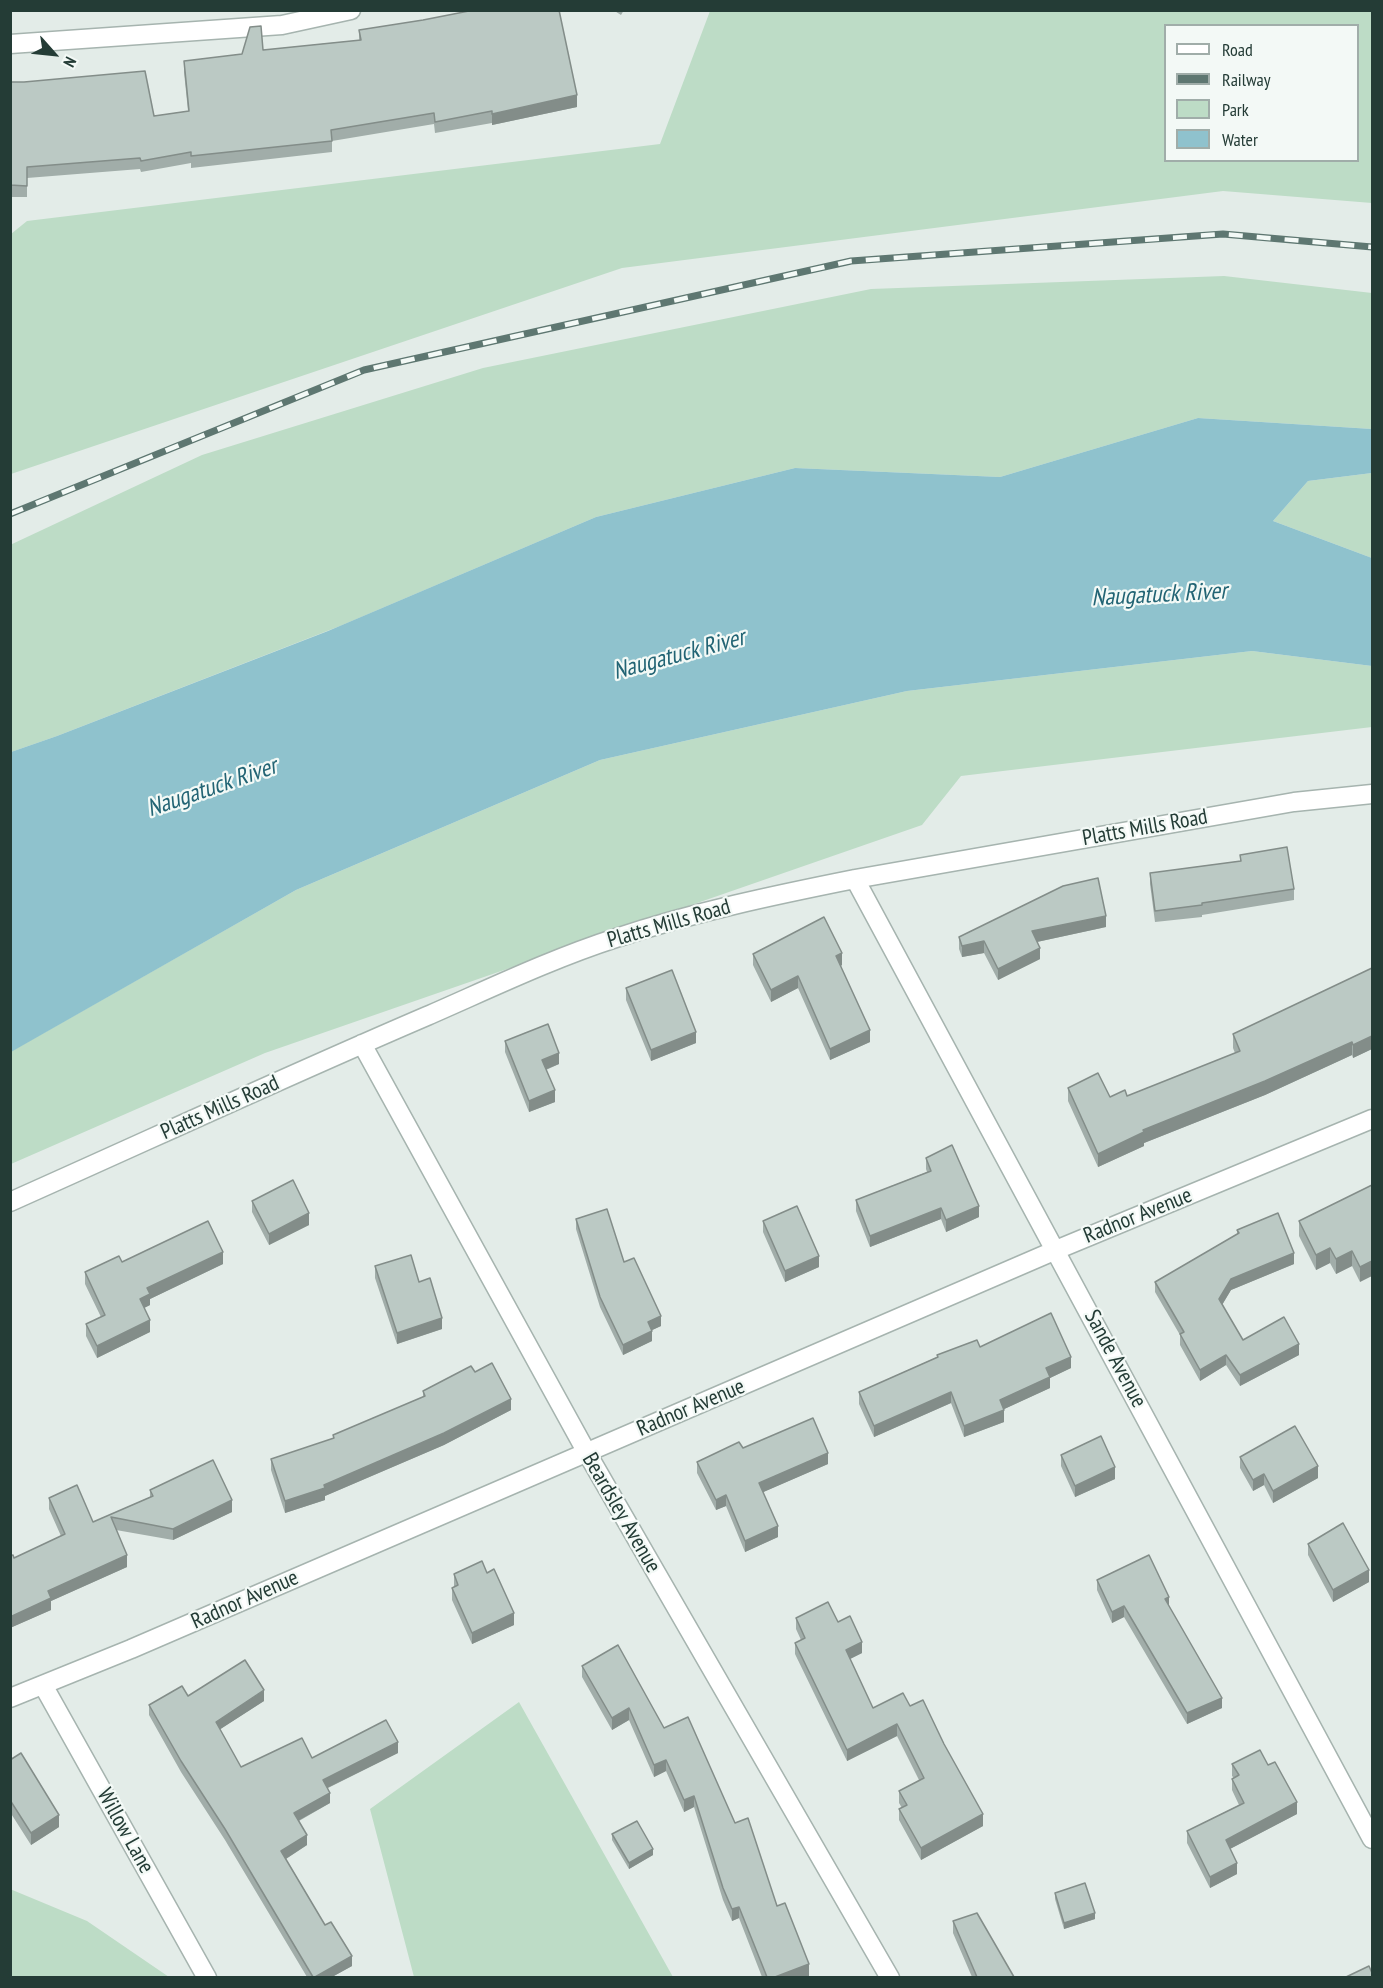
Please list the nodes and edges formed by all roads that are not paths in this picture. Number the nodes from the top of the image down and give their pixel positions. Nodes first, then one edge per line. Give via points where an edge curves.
1 (351, 10) edge
2 (10, 44) edge
3 (1372, 794) edge
4 (855, 879) junction
5 (362, 1044) junction
6 (1372, 1119) edge
7 (10, 1202) edge
8 (1056, 1250) junction
9 (586, 1453) junction
10 (43, 1685) junction
11 (10, 1698) edge
12 (1372, 1839) edge
13 (207, 1977) edge
14 (890, 1977) edge

1 - 2 street via 282,25
3 - 4 street, Platts Mills Road via 1293,802
4 - 5 street, Platts Mills Road via 727,907 615,938
4 - 8 street, Sande Avenue
5 - 7 street, Platts Mills Road
5 - 9 street, Beardsley Avenue
6 - 8 street, Radnor Avenue
8 - 9 street, Radnor Avenue
8 - 12 street, Sande Avenue
9 - 10 street, Radnor Avenue
9 - 14 street, Beardsley Avenue
10 - 11 street, Radnor Avenue
10 - 13 street, Willow Lane

